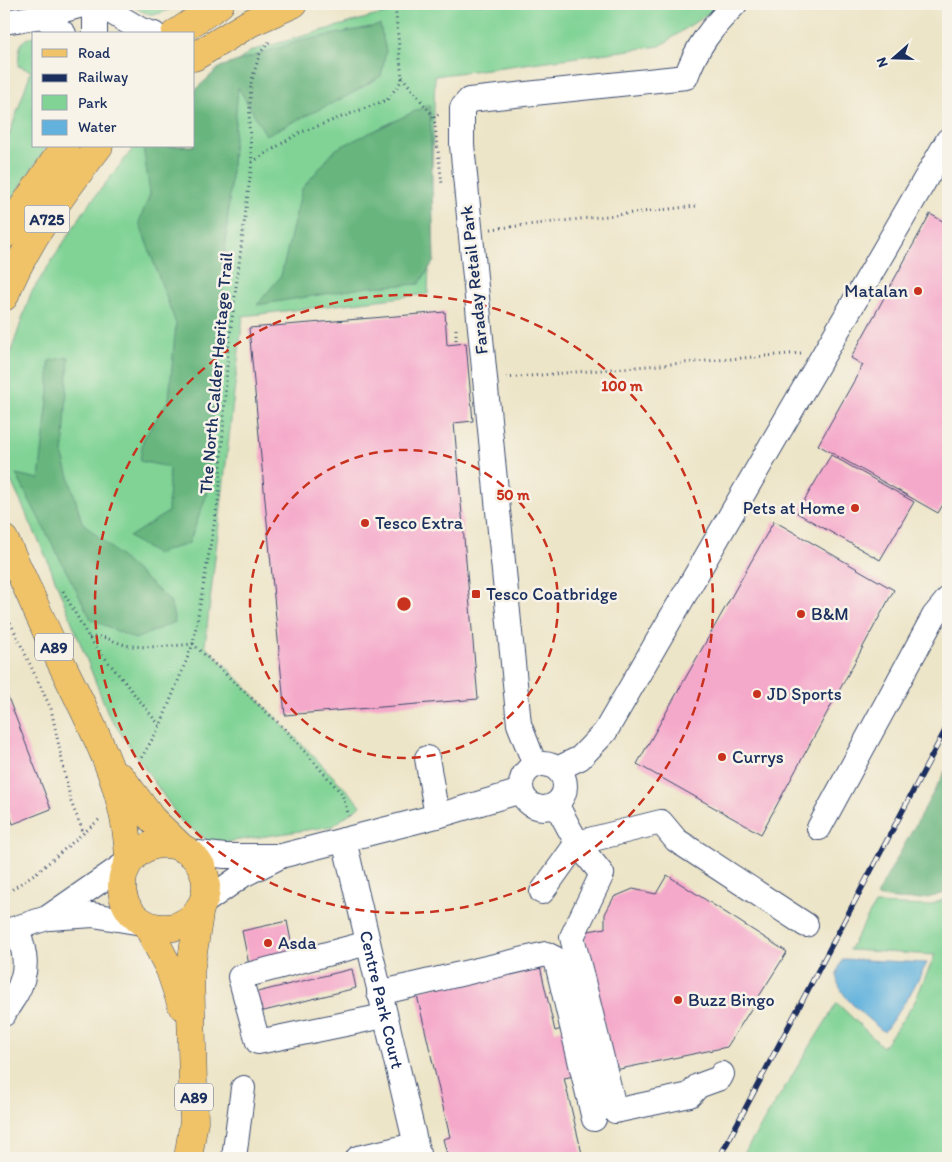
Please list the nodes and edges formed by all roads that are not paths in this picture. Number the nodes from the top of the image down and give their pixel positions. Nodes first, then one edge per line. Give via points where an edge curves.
1 (86, 4) edge
2 (97, 4) edge
3 (220, 4) edge
4 (293, 4) edge
5 (735, 4) edge
6 (43, 16) junction
7 (4, 22) edge
8 (62, 32) edge
9 (95, 32) edge
10 (147, 32) edge
11 (178, 32) edge
12 (195, 56) edge
13 (948, 140) edge
14 (64, 148) edge
15 (97, 148) edge
16 (4, 235) edge
17 (4, 297) edge
18 (4, 540) edge
19 (948, 599) edge
20 (106, 755) junction
21 (427, 758) dead end
22 (546, 767) junction
23 (521, 791) junction
24 (556, 804) junction
25 (437, 816) junction
26 (819, 828) dead end
27 (347, 831) junction
28 (577, 843) junction
29 (186, 850) junction
30 (281, 856) junction
31 (129, 861) junction
32 (542, 892) dead end
33 (201, 905) junction
34 (47, 918) junction
35 (145, 924) junction
36 (806, 925) dead end
37 (10, 931) edge
38 (368, 943) junction
39 (379, 993) junction
40 (4, 1014) edge
41 (384, 1016) junction
42 (190, 1034) junction
43 (722, 1074) dead end
44 (243, 1088) dead end
45 (594, 1119) dead end
46 (417, 1151) edge
47 (188, 1158) edge
48 (234, 1158) edge
49 (358, 1158) edge

1 - 6 street
2 - 9 street
2 - 10 street
3 - 11 main road
4 - 12 main road via 250,23
5 - 22 street, Faraday Retail Park via 711,28 693,57 686,78 469,100 462,108 469,231 519,724
6 - 7 street
6 - 8 street
13 - 22 street via 606,732 580,758
14 - 16 main road, A725
15 - 17 main road, A725 via 36,236
18 - 20 main road, A89
19 - 26 street via 934,616
20 - 29 main road, A89 via 146,812
20 - 31 main road, A89 via 123,808
21 - 25 street
22 - 23 street via 524,775
22 - 24 street via 562,775 564,795
23 - 24 street via 528,803 535,807 543,809
23 - 25 street
24 - 28 street
25 - 27 street
27 - 30 street
27 - 38 street, Centre Park Court
28 - 32 street
28 - 36 street via 661,822 676,840
28 - 43 street via 602,874 572,937 615,1111 690,1095 698,1086 720,1078
29 - 30 street via 225,856
29 - 31 main road via 164,843 150,845
29 - 33 main road, A89 via 199,862 205,874 206,888
30 - 33 street via 243,875
31 - 34 street
31 - 35 main road, A89 via 121,887 124,901 131,913
33 - 35 main road via 184,924 170,928
33 - 42 main road, A89 via 190,972
34 - 35 street via 93,915
34 - 37 street
35 - 42 main road, A89 via 170,970
37 - 40 street via 24,949 26,966 19,988
38 - 39 street, Centre Park Court
38 - 41 street via 240,977 258,1042
39 - 41 street, Centre Park Court
39 - 45 street via 546,954 556,959
41 - 46 street, Centre Park Court
42 - 47 main road, A89 via 194,1121
44 - 48 street
46 - 49 street

